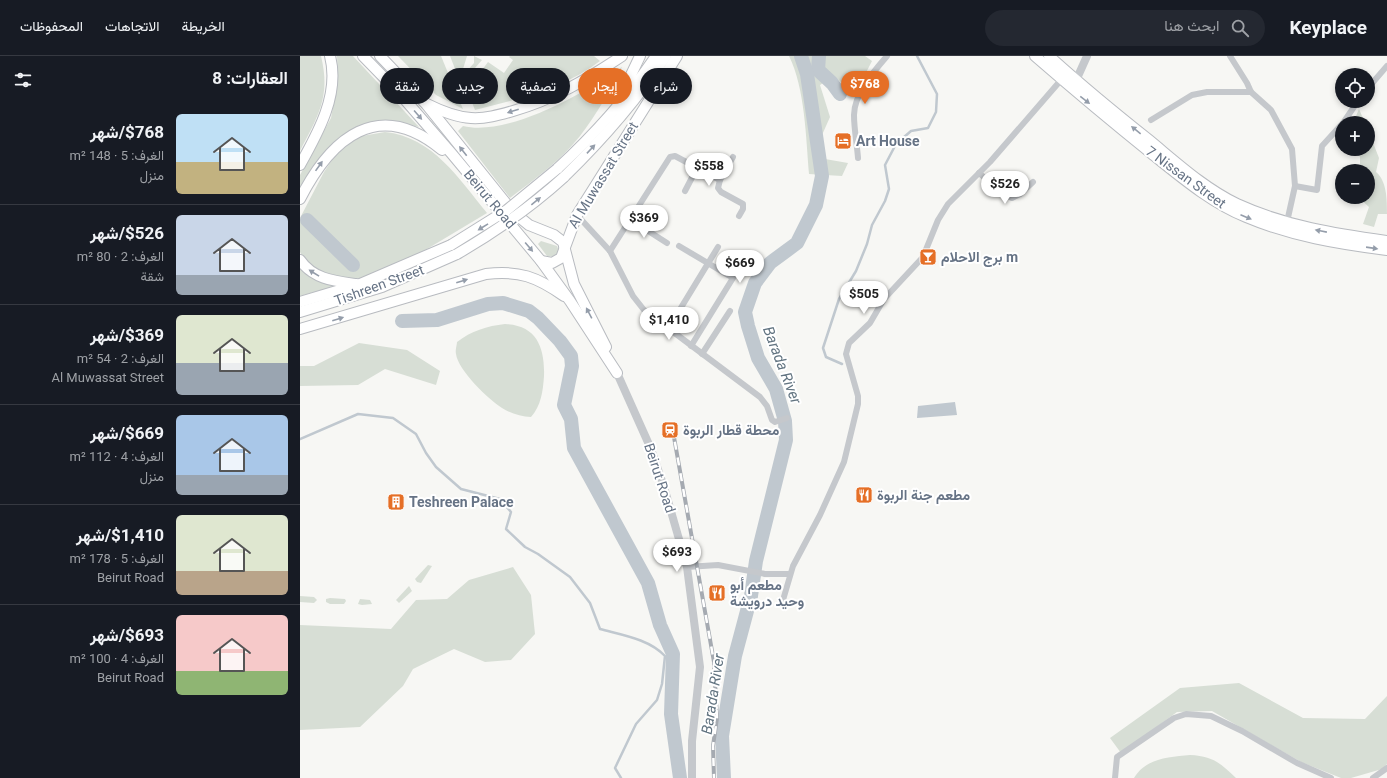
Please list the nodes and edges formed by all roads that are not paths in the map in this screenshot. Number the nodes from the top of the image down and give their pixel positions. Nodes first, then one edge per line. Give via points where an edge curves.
1 (330, 56) edge
2 (363, 56) edge
3 (380, 56) edge
4 (622, 56) edge
5 (640, 56) edge
6 (656, 56) edge
7 (666, 56) edge
8 (677, 56) edge
9 (887, 56) edge
10 (1049, 56) edge
11 (1087, 56) edge
12 (1230, 56) edge
13 (1038, 57) edge
14 (1387, 66) edge
15 (392, 68) edge
16 (662, 68) edge
17 (666, 68) edge
18 (1375, 79) edge
19 (1061, 80) junction
20 (1074, 85) junction
21 (1251, 92) junction
22 (640, 95) edge
23 (426, 104) joint
24 (642, 104) edge
25 (614, 109) junction
26 (1151, 120) dead end
27 (1335, 132) edge
28 (734, 158) dead end
29 (858, 158) dead end
30 (300, 165) edge
31 (462, 166) junction
32 (697, 168) junction
33 (560, 173) junction
34 (979, 173) junction
35 (720, 180) junction
36 (1032, 182) dead end
37 (1295, 186) junction
38 (685, 191) dead end
39 (300, 199) edge
40 (577, 215) junction
41 (739, 216) dead end
42 (631, 220) junction
43 (1287, 222) junction
44 (1387, 241) edge
45 (667, 243) dead end
46 (565, 246) junction
47 (679, 246) dead end
48 (718, 247) dead end
49 (454, 250) junction
50 (610, 250) junction
51 (1387, 250) edge
52 (300, 260) edge
53 (541, 261) junction
54 (708, 262) junction
55 (360, 284) junction
56 (570, 301) junction
57 (300, 302) edge
58 (730, 311) dead end
59 (300, 312) edge
60 (300, 329) edge
61 (668, 329) junction
62 (691, 346) junction
63 (702, 354) junction
64 (617, 373) junction
65 (788, 418) dead end
66 (687, 567) junction
67 (790, 574) junction
68 (783, 600) dead end
69 (1387, 768) edge
70 (692, 778) edge
71 (1115, 778) edge
72 (1331, 778) edge
73 (1373, 778) edge

1 - 30 main road via 332,89 325,116
2 -> 31 main road, Beirut Road via 400,94
3 - 15 main road, Beirut Road
4 -> 23 main road via 575,87 500,115 463,117
5 - 25 main road
6 - 25 main road, Al Muwassat Street
7 - 16 main road, Al Muwassat Street
8 - 17 main road, Al Muwassat Street
9 - 29 street via 872,74 855,106
10 - 20 main road, 7 Nissan Street
11 - 20 street
12 - 21 street
13 - 19 main road, 7 Nissan Street
14 - 18 street
19 - 20 main road, 7 Nissan Street
19 - 34 street
43 -> 20 main road, 7 Nissan Street via 1250,209 1208,188
20 -> 51 main road, 7 Nissan Street via 1190,184 1231,210 1278,229 1308,237
21 - 26 street via 1207,92 1192,95
21 - 37 street via 1271,110 1292,149
33 -> 22 main road, Al Muwassat Street via 598,143
46 -> 23 main road, Beirut Road via 560,238 529,225 513,212
24 - 40 main road, Al Muwassat Street
25 - 33 main road, Al Muwassat Street
27 - 37 street via 1322,146 1317,190
28 - 35 street
39 -> 31 main road via 324,159 339,144 370,127 388,126 418,133
31 -> 53 main road, Beirut Road
32 - 35 street
32 - 38 street
32 - 42 street via 675,156 670,157
33 - 49 main road, Al Muwassat Street, bridge via 520,213 489,235
34 - 36 street via 1012,198
34 - 67 street via 948,204 938,220 923,257 884,298 870,323 846,348 858,396 848,452
35 - 41 street via 719,190 743,204
37 - 43 street
40 - 46 main road, Al Muwassat Street
40 - 50 street
42 - 45 street
42 - 50 street
44 -> 43 main road, 7 Nissan Street via 1318,230
46 - 53 main road, Al Muwassat Street via 562,258 552,263
64 -> 46 main road, Beirut Road via 602,337 574,284
47 - 54 street
48 - 54 street
49 - 55 main road, Tishreen Street
49 - 59 main road, Tishreen Street via 382,287
50 - 61 street via 639,305
55 -> 52 main road via 316,275
53 - 56 main road, Beirut Road
54 - 61 street
54 - 62 street via 733,278
55 - 57 main road, Tishreen Street
60 -> 56 main road via 470,278 503,272 533,277
56 - 64 main road, Beirut Road
58 - 63 street
61 - 62 street
62 - 63 street
63 - 65 street via 760,397 772,420 775,422
64 - 66 street, Beirut Road via 653,455
66 - 67 street via 718,565 765,574
66 - 70 street, Beirut Road via 700,666 692,741
67 - 68 street
69 - 73 street
71 - 72 street via 1117,757 1174,718 1186,714 1211,716 1297,763

